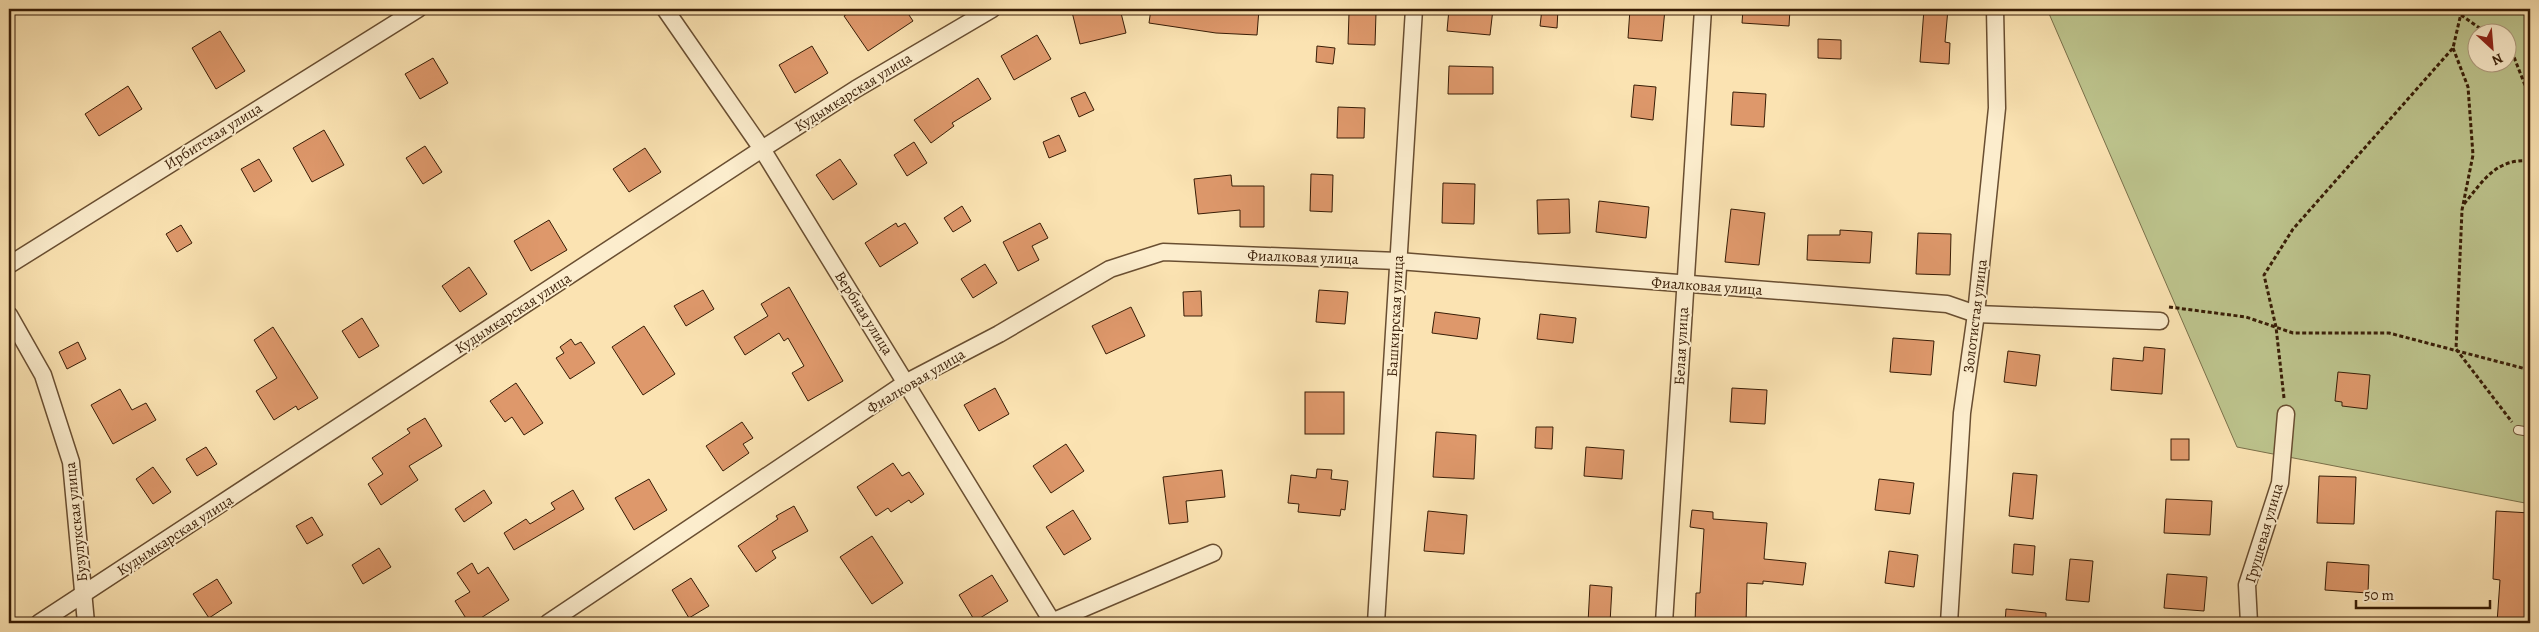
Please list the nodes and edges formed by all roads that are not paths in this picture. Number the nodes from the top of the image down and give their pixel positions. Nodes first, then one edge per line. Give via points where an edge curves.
1 (418, 9) edge
2 (665, 9) edge
3 (992, 9) edge
4 (1414, 9) edge
5 (1703, 9) edge
6 (1995, 9) edge
7 (762, 149) junction
8 (1398, 261) junction
9 (9, 265) edge
10 (1684, 285) junction
11 (9, 314) edge
12 (1976, 314) junction
13 (2161, 314) road end
14 (908, 382) junction
15 (2286, 414) road end
16 (2518, 430) road end
17 (2530, 432) edge
18 (1213, 553) dead end
19 (84, 594) junction
20 (39, 623) edge
21 (86, 623) edge
22 (548, 623) edge
23 (1052, 623) edge
24 (1376, 623) edge
25 (1664, 623) edge
26 (1949, 623) edge
27 (2249, 623) edge

1 - 9 street, Ирбитская улица
2 - 7 street, Вербная улица
3 - 7 street, Кудымкарская улица
4 - 8 street, Башкирская улица
5 - 10 street, Белая улица
6 - 12 street, Золотистая улица via 1997,108
7 - 14 street, Вербная улица
7 - 19 street, Кудымкарская улица
8 - 10 street, Фиалковая улица
8 - 14 street, Фиалковая улица via 1163,252 1110,269 999,334
8 - 24 street, Башкирская улица
10 - 12 street, Фиалковая улица via 1947,304
10 - 25 street, Белая улица
11 - 19 street, Бузулукская улица via 43,375 71,462
12 - 13 street, Фиалковая улица
12 - 26 street, Золотистая улица via 1962,413
14 - 22 street, Фиалковая улица
14 - 23 street, Вербная улица
15 - 27 street, Грушевая улица via 2280,482 2247,585
16 - 17 lane
18 - 23 street
19 - 20 street, Кудымкарская улица
19 - 21 street, Бузулукская улица

